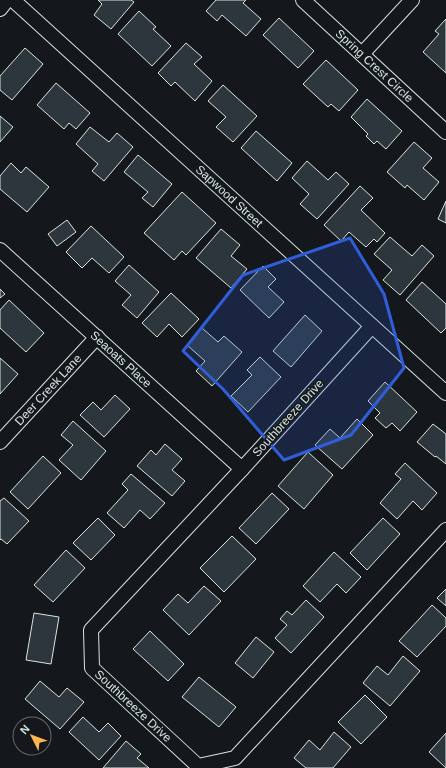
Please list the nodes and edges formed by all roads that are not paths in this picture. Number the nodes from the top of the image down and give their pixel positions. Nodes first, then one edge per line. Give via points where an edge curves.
1 (7, 0) edge
2 (13, 0) edge
3 (303, 0) edge
4 (412, 0) edge
5 (0, 9) edge
6 (362, 54) junction
7 (446, 132) edge
8 (0, 250) edge
9 (372, 326) junction
10 (97, 338) junction
11 (446, 393) edge
12 (0, 442) edge
13 (242, 469) junction
14 (446, 530) edge

1 - 5 street
2 - 9 street, Sapwood Street
3 - 6 street, Spring Crest Circle
4 - 6 street
6 - 7 street, Spring Crest Circle
8 - 10 street, Seaoats Place
9 - 11 street, Sapwood Street
9 - 13 street, Southbreeze Drive
10 - 12 street, Deer Creek Lane
10 - 13 street, Seaoats Place
13 - 14 street, Southbreeze Drive via 91,630 92,668 198,766 235,758

